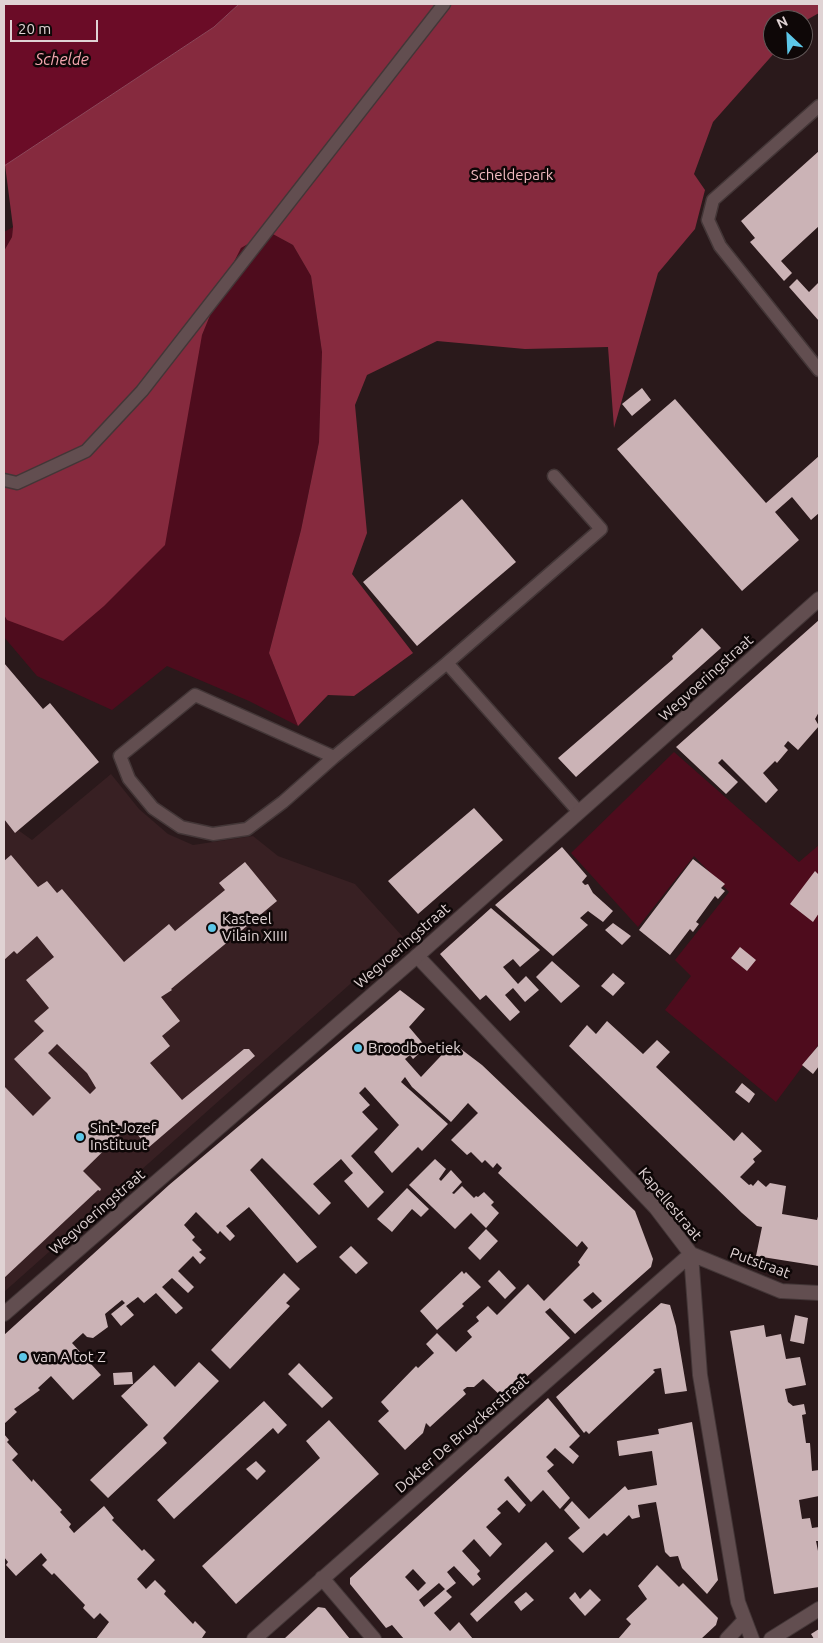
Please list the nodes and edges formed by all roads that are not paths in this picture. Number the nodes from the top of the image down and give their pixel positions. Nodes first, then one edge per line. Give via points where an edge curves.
1 (444, 4) edge
2 (819, 106) edge
3 (819, 370) edge
4 (554, 476) dead end
5 (4, 480) edge
6 (819, 599) edge
7 (446, 663) junction
8 (334, 757) junction
9 (579, 812) junction
10 (417, 956) junction
11 (692, 1254) junction
12 (819, 1293) edge
13 (4, 1314) edge
14 (322, 1578) junction
15 (819, 1609) edge
16 (744, 1621) junction
17 (254, 1639) edge
18 (374, 1639) edge
19 (727, 1639) edge
20 (752, 1639) edge
21 (770, 1639) edge

1 - 5 lane via 142,391 86,451 17,483
2 - 3 lane via 713,200 708,220 720,246
4 - 7 lane via 601,529
6 - 9 street, Wegvoeringstraat
7 - 8 lane
7 - 9 lane
8 - 8 lane via 195,695 120,756 129,779 153,808 182,827 213,834 247,829
9 - 10 street, Wegvoeringstraat
10 - 11 street, Kapellestraat via 656,1208
10 - 13 street, Wegvoeringstraat
11 - 12 street, Putstraat via 781,1291
11 - 14 street, Dokter De Bruyckerstraat
11 - 16 street, Kapellestraat via 700,1375 738,1602
14 - 17 street, Dokter De Bruyckerstraat
14 - 18 street
15 - 21 street
16 - 19 street
16 - 20 street, Kapellestraat

